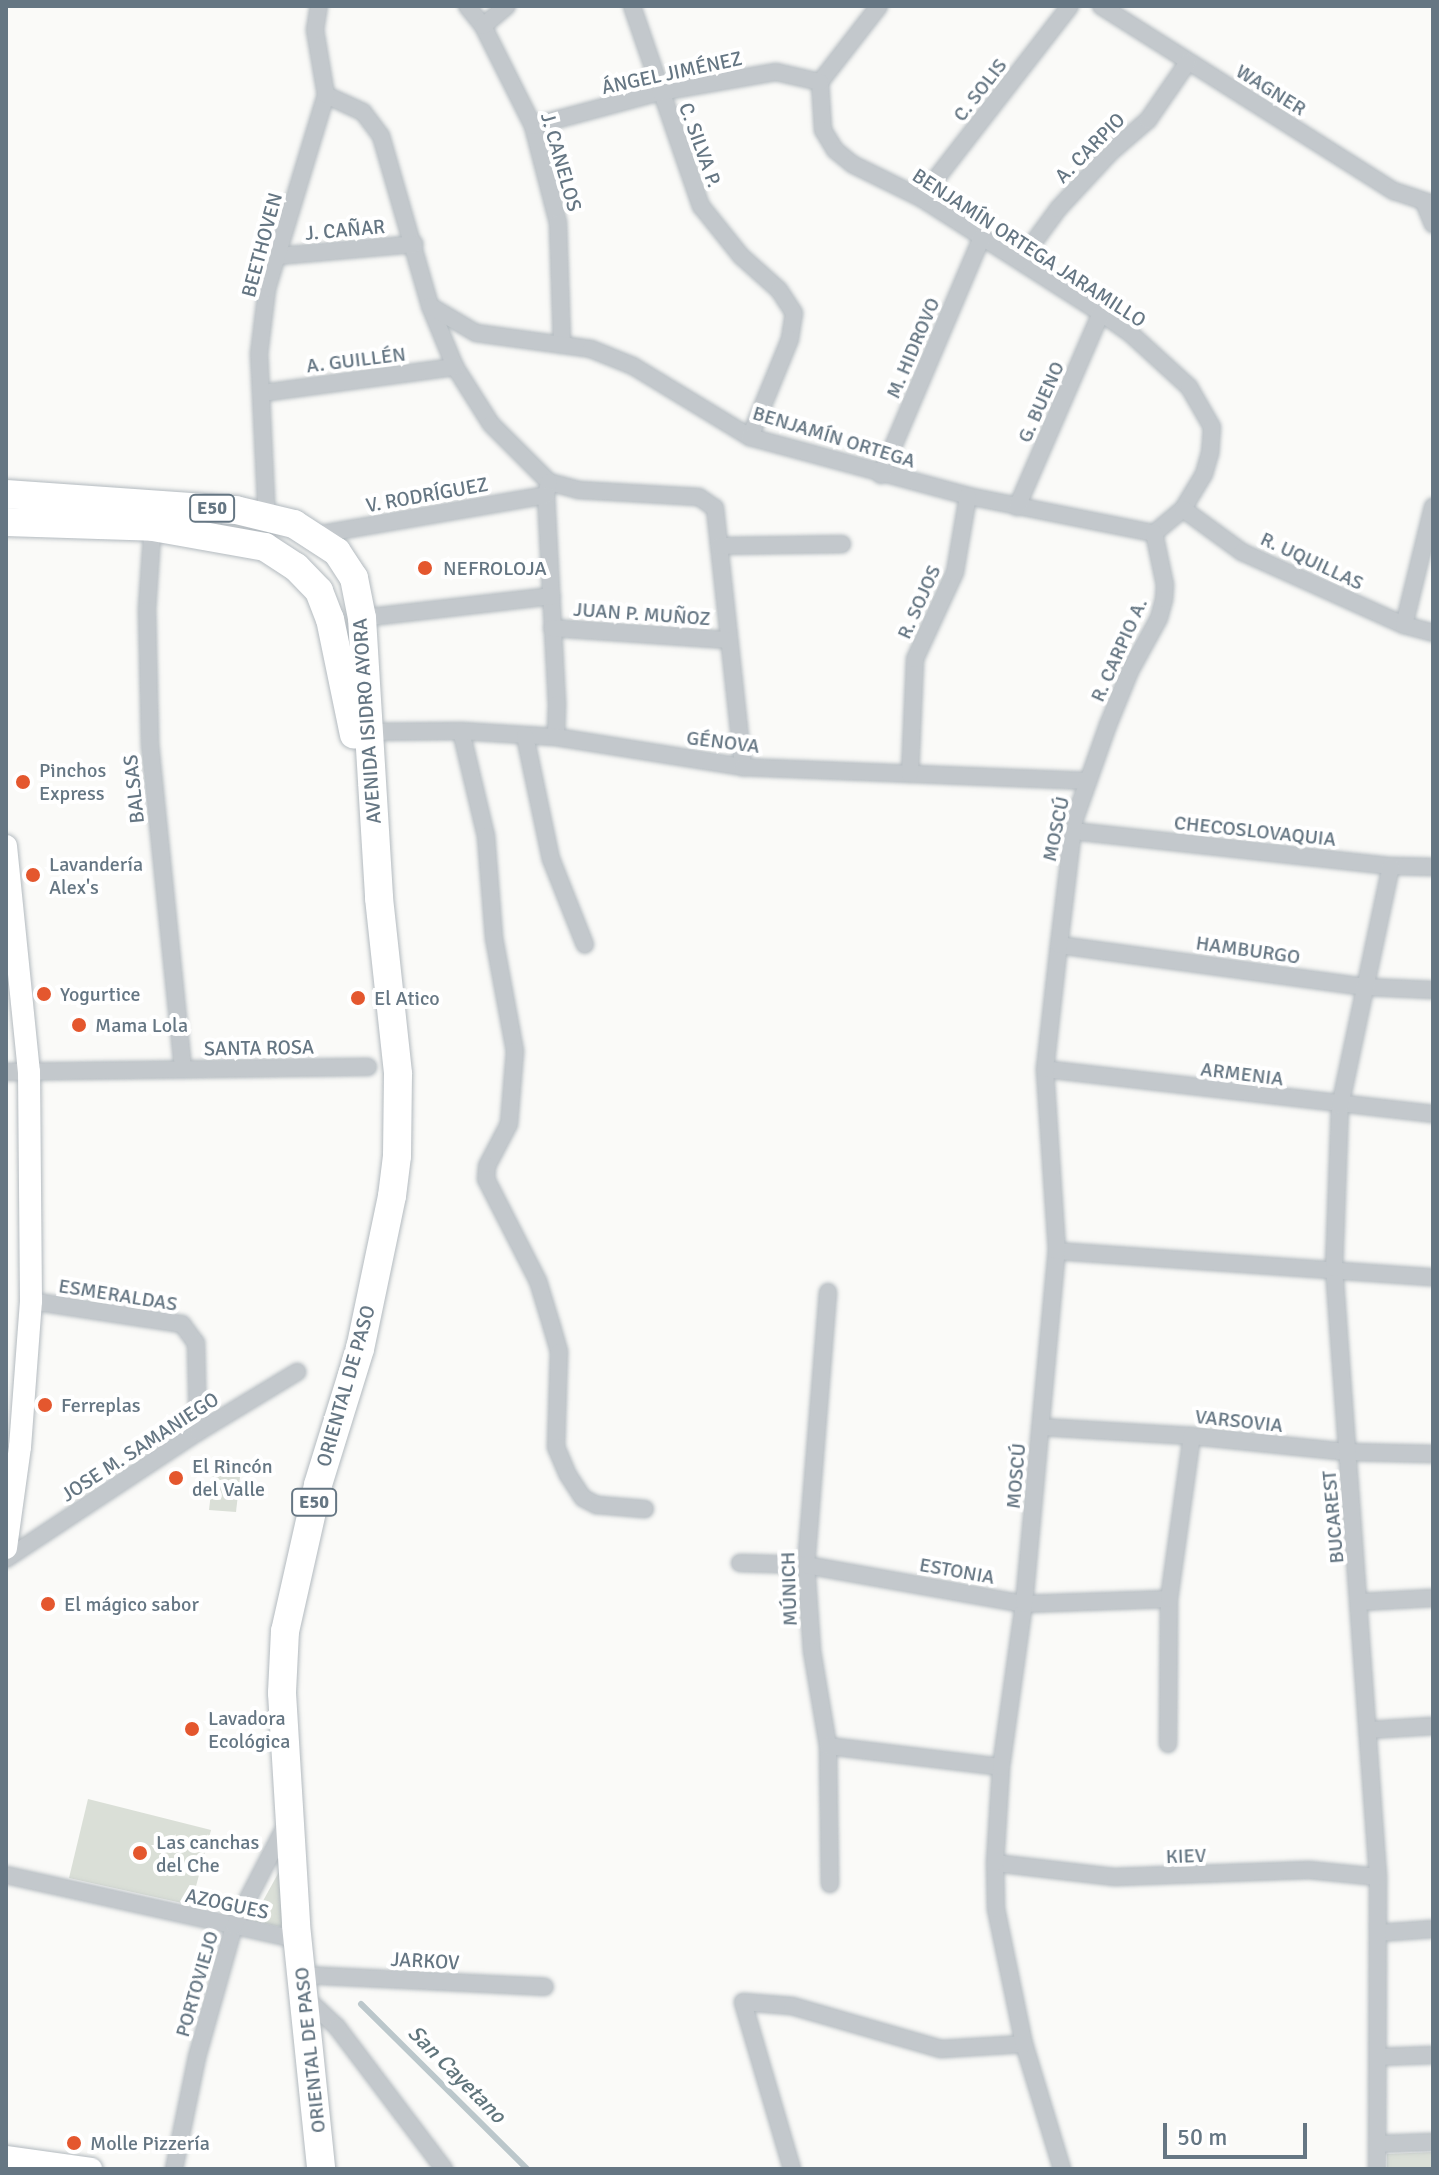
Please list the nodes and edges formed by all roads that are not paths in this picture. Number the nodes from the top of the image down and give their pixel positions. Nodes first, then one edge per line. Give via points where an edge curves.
1 (319, 6) edge
2 (467, 6) edge
3 (507, 6) edge
4 (632, 6) edge
5 (879, 6) edge
6 (1070, 6) edge
7 (1101, 6) edge
8 (483, 26) junction
9 (1188, 62) junction
10 (820, 82) junction
11 (660, 92) junction
12 (326, 95) junction
13 (533, 126) junction
14 (921, 198) junction
15 (1428, 203) edge
16 (1433, 224) edge
17 (982, 237) junction
18 (414, 244) junction
19 (278, 256) junction
20 (1020, 261) junction
21 (430, 306) junction
22 (1101, 313) junction
23 (562, 345) junction
24 (455, 367) junction
25 (262, 393) junction
26 (750, 437) junction
27 (881, 475) junction
28 (547, 488) junction
29 (6, 494) edge
30 (968, 496) junction
31 (1017, 507) junction
32 (1433, 507) edge
33 (1183, 509) junction
34 (154, 516) junction
35 (267, 517) junction
36 (6, 522) edge
37 (1154, 533) junction
38 (315, 535) junction
39 (842, 544) dead end
40 (719, 546) junction
41 (265, 547) junction
42 (552, 596) junction
43 (362, 618) junction
44 (1404, 625) junction
45 (552, 628) junction
46 (1433, 633) edge
47 (728, 640) junction
48 (461, 731) junction
49 (360, 732) junction
50 (525, 736) junction
51 (556, 737) junction
52 (743, 767) junction
53 (910, 774) junction
54 (1088, 781) junction
55 (1073, 831) junction
56 (375, 842) joint
57 (6, 846) edge
58 (1391, 866) junction
59 (1433, 867) edge
60 (585, 945) dead end
61 (1059, 945) junction
62 (1367, 987) junction
63 (1433, 990) edge
64 (368, 1067) dead end
65 (183, 1069) junction
66 (1045, 1069) junction
67 (6, 1072) edge
68 (29, 1072) junction
69 (1340, 1106) junction
70 (1433, 1114) edge
71 (1057, 1251) junction
72 (1334, 1268) junction
73 (1433, 1277) edge
74 (828, 1292) dead end
75 (31, 1301) junction
76 (297, 1372) dead end
77 (1041, 1427) junction
78 (198, 1432) junction
79 (1192, 1436) junction
80 (13, 1447) edge
81 (1347, 1452) junction
82 (1433, 1454) edge
83 (645, 1509) dead end
84 (6, 1548) edge
85 (6, 1559) edge
86 (740, 1563) dead end
87 (806, 1565) junction
88 (1433, 1598) edge
89 (1169, 1599) junction
90 (1360, 1602) junction
91 (1024, 1604) junction
92 (1433, 1726) edge
93 (1369, 1730) junction
94 (1168, 1744) dead end
95 (828, 1746) junction
96 (1001, 1767) junction
97 (288, 1820) junction
98 (995, 1863) junction
99 (6, 1875) edge
100 (1378, 1877) junction
101 (830, 1884) dead end
102 (234, 1926) junction
103 (1433, 1929) edge
104 (1378, 1933) junction
105 (298, 1940) junction
106 (304, 1986) junction
107 (545, 1987) dead end
108 (1024, 2044) junction
109 (1433, 2055) edge
110 (1378, 2057) junction
111 (1433, 2142) edge
112 (1377, 2144) junction
113 (6, 2160) edge
114 (14, 2169) edge
115 (91, 2169) edge
116 (174, 2169) edge
117 (321, 2169) edge
118 (444, 2169) edge
119 (792, 2169) edge
120 (1062, 2169) edge
121 (1377, 2169) edge

1 - 12 street, BEETHOVEN via 315,30
2 - 8 street, J. CANELOS
3 - 8 street
4 - 11 street, C. SILVA P.
5 - 10 street
6 - 14 street, C. SOLIS
7 - 9 street, WAGNER
8 - 13 street, J. CANELOS
9 - 15 street, WAGNER via 1394,191
9 - 20 street, A. CARPIO via 1148,120 1058,209
10 - 11 street, ÁNGEL JIMÉNEZ via 776,72
10 - 14 street, BENJAMÍN ORTEGA JARAMILLO via 823,130 835,150
11 - 13 street, ÁNGEL JIMÉNEZ
11 - 26 street, C. SILVA P. via 701,206 794,313 790,339
12 - 18 street via 363,112 381,136
12 - 19 street, BEETHOVEN
13 - 23 street, J. CANELOS via 558,223
14 - 17 street, BENJAMÍN ORTEGA JARAMILLO
15 - 16 street
17 - 20 street, BENJAMÍN ORTEGA JARAMILLO
17 - 27 street, M. HIDROVO
18 - 19 street, J. CAÑAR
18 - 21 street
19 - 25 street, BEETHOVEN via 267,289 259,354
20 - 22 street, BENJAMÍN ORTEGA JARAMILLO
21 - 23 street, BENJAMÍN ORTEGA via 476,333
21 - 24 street
22 - 31 street, G. BUENO
22 - 33 street, BENJAMÍN ORTEGA JARAMILLO via 1189,387 1212,427 1204,474
23 - 26 street, BENJAMÍN ORTEGA via 591,349 633,366
24 - 25 street, A. GUILLÉN
24 - 28 street via 491,424
25 - 35 street, BEETHOVEN
26 - 27 street, BENJAMÍN ORTEGA
27 - 30 street, BENJAMÍN ORTEGA
28 - 38 street, V. RODRÍGUEZ
28 - 40 street via 699,497 715,508
28 - 42 street
29 - 34 highway, AVENIDA ISIDRO AYORA / E50
30 - 31 street, BENJAMÍN ORTEGA
30 - 53 street, R. SOJOS via 955,572 915,659
31 - 37 street, BENJAMÍN ORTEGA
32 - 44 street
33 - 37 street, BENJAMÍN ORTEGA JARAMILLO
33 - 44 street, R. UQUILLAS via 1242,552
34 - 35 highway, AVENIDA ISIDRO AYORA / E50 via 236,510
34 - 36 highway, AVENIDA ISIDRO AYORA / E50
34 - 41 highway, AVENIDA ISIDRO AYORA / E50
34 - 65 street, BALSAS via 147,610 150,744
35 - 38 highway, AVENIDA ISIDRO AYORA / E50
35 - 41 street, BEETHOVEN
37 - 54 street, R. CARPIO A. via 1165,585 1159,618 1130,671
38 - 43 highway, AVENIDA ISIDRO AYORA / E50 via 337,552 354,578
39 - 40 street
40 - 47 street
41 - 49 highway, AVENIDA ISIDRO AYORA / E50 via 296,567 319,591
42 - 43 street
42 - 45 street
43 - 49 highway, AVENIDA ISIDRO AYORA / E50
44 - 46 street, R. UQUILLAS
45 - 47 street, JUAN P. MUÑOZ
45 - 51 street
47 - 52 street
48 - 49 street, GÉNOVA
48 - 50 street, GÉNOVA
48 - 83 street via 486,836 494,938 515,1051 509,1124 487,1166 486,1179 547,1308 559,1352 556,1447 568,1475 583,1498 597,1505
49 - 56 highway, AVENIDA ISIDRO AYORA / E50
50 - 51 street, GÉNOVA
50 - 60 street via 551,859
51 - 52 street, GÉNOVA
52 - 53 street, GÉNOVA
53 - 54 street, GÉNOVA
54 - 55 street, MOSCÚ
55 - 58 street, CHECOSLOVAQUIA
55 - 61 street, MOSCÚ
56 - 97 highway, ORIENTAL DE PASO / E50 via 398,1074 397,1156 360,1349 318,1485 285,1631
57 - 68 main road
58 - 59 street, CHECOSLOVAQUIA
58 - 62 street, BUCAREST
61 - 62 street, HAMBURGO
61 - 66 street, MOSCÚ
62 - 63 street, HAMBURGO
62 - 69 street, BUCAREST
64 - 65 street, SANTA ROSA
65 - 68 street, SANTA ROSA
66 - 69 street, ARMENIA
66 - 71 street, MOSCÚ
67 - 68 street, SANTA ROSA
68 - 75 main road
69 - 70 street, ARMENIA
69 - 72 street, BUCAREST
71 - 72 street
71 - 77 street, MOSCÚ
72 - 73 street
72 - 81 street, BUCAREST
74 - 87 street, MÚNICH
75 - 78 street, ESMERALDAS via 182,1324 196,1343
75 - 80 main road
76 - 78 street, JOSE M. SAMANIEGO
77 - 79 street, VARSOVIA
77 - 91 street, MOSCÚ
78 - 85 street, JOSE M. SAMANIEGO
79 - 81 street, VARSOVIA
79 - 89 street
80 - 84 main road
81 - 82 street, VARSOVIA
81 - 90 street, BUCAREST
86 - 87 street, ESTONIA
87 - 91 street, ESTONIA
87 - 95 street, MÚNICH via 812,1651
88 - 90 street
89 - 91 street, ESTONIA
89 - 94 street
90 - 93 street, BUCAREST
91 - 96 street, MOSCÚ
92 - 93 street
93 - 100 street, BUCAREST
95 - 96 street
95 - 101 street, MÚNICH
96 - 98 street, MOSCÚ
97 - 102 street, PORTOVIEJO
97 - 105 highway, ORIENTAL DE PASO / E50
98 - 100 street, KIEV via 1115,1877 1309,1870
98 - 108 street, MOSCÚ via 996,1909
99 - 102 street, AZOGUES
100 - 104 street, BUCAREST
102 - 105 street, AZOGUES
102 - 116 street, PORTOVIEJO via 197,2057
103 - 104 street
104 - 110 street, BUCAREST
105 - 106 highway, ORIENTAL DE PASO / E50
106 - 107 street, JARKOV
106 - 117 highway, ORIENTAL DE PASO / E50
106 - 118 street
108 - 119 street via 941,2049 792,2006 743,2002
108 - 120 street, MOSCÚ
109 - 110 street
110 - 112 street, BUCAREST
111 - 112 street
112 - 121 street, BUCAREST
113 - 114 main road
113 - 115 main road

